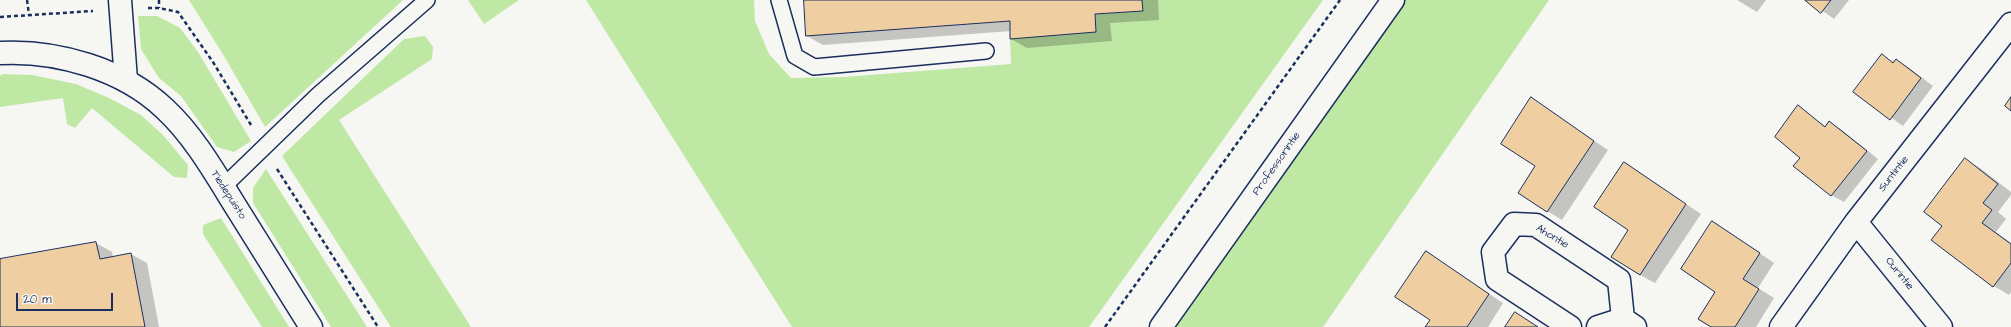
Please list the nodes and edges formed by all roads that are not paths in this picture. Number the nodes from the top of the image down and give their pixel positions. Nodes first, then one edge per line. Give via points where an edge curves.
1 (427, 0) edge
2 (779, 0) edge
3 (1393, 0) edge
4 (120, 4) edge
5 (2011, 24) edge
6 (986, 51) dead end
7 (0, 52) edge
8 (126, 80) junction
9 (223, 187) junction
10 (1856, 222) junction
11 (1629, 323) edge
12 (311, 327) edge
13 (1161, 327) edge
14 (1570, 327) edge
15 (1598, 327) edge
16 (1781, 327) edge
17 (1941, 327) edge

1 - 9 lane via 318,95
2 - 6 lane via 795,56 814,67
3 - 13 street, Professorintie
4 - 8 street
5 - 10 street, Suntintie
7 - 8 street, Tiedepuisto via 54,57 92,66
8 - 9 street, Tiedepuisto via 164,108 189,136
9 - 12 street, Tiedepuisto
10 - 16 street, Suntintie
10 - 17 street, Ourintie
11 - 14 street, Ahontie via 1619,280 1536,225 1514,224 1493,252 1497,279
11 - 15 street, Ahontie

